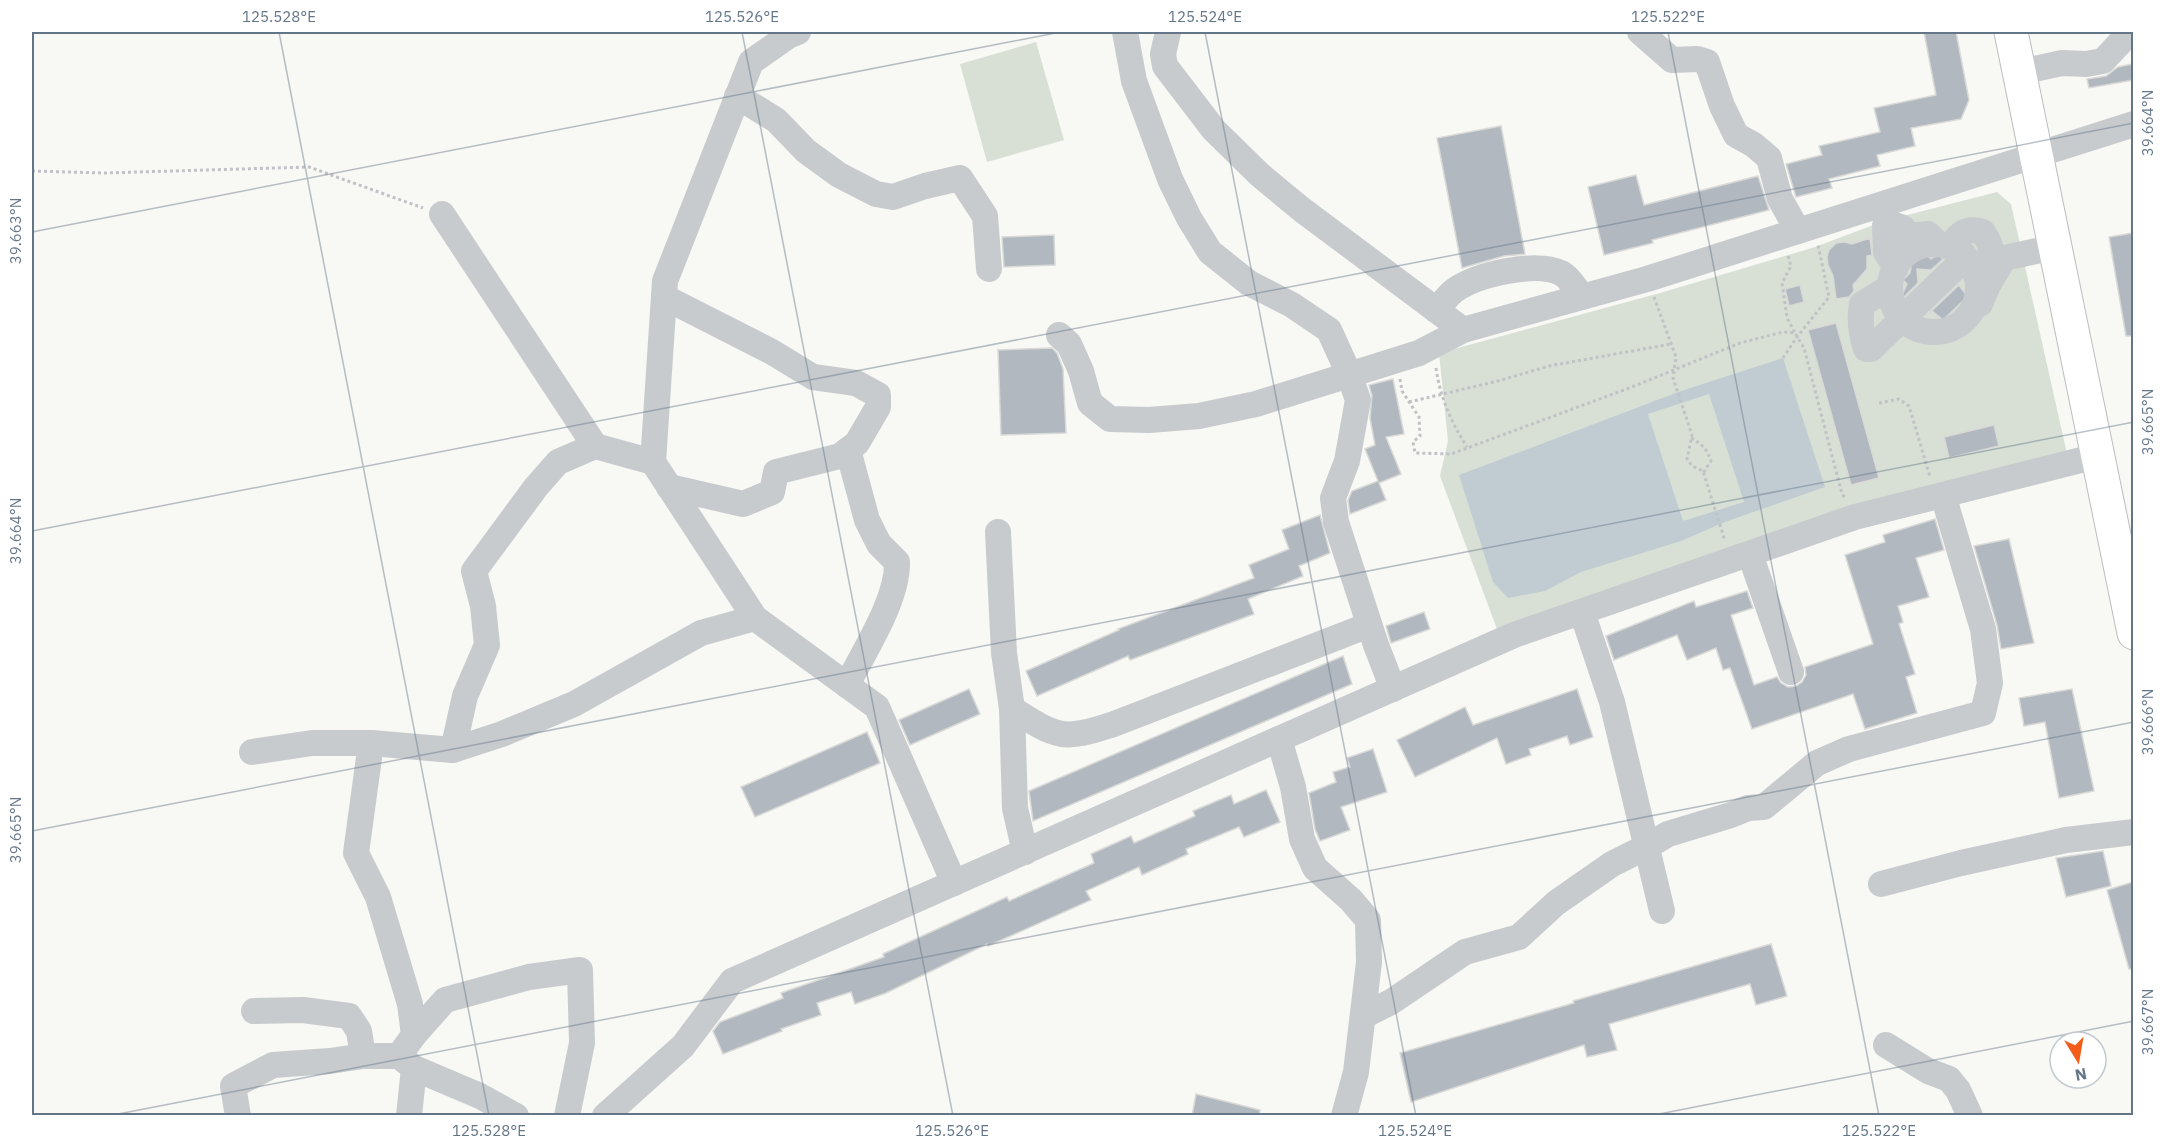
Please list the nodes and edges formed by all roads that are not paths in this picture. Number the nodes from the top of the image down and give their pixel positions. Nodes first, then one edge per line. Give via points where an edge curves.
1 (798, 32) edge
2 (1125, 32) edge
3 (1168, 32) edge
4 (1640, 32) edge
5 (2011, 32) edge
6 (2130, 32) edge
7 (2020, 72) junction
8 (737, 96) junction
9 (2133, 124) edge
10 (2037, 155) junction
11 (442, 214) road end
12 (1887, 214) junction
13 (1798, 231) junction
14 (2055, 247) junction
15 (1958, 256) junction
16 (989, 269) dead end
17 (1893, 277) junction
18 (664, 297) junction
19 (1582, 297) junction
20 (1436, 310) junction
21 (1903, 318) junction
22 (1463, 330) junction
23 (1059, 335) dead end
24 (1885, 337) junction
25 (1349, 374) junction
26 (595, 446) junction
27 (848, 450) junction
28 (2097, 456) junction
29 (652, 462) junction
30 (669, 487) junction
31 (1943, 495) junction
32 (998, 532) dead end
33 (1741, 557) junction
34 (1582, 612) junction
35 (755, 618) junction
36 (1369, 625) junction
37 (2133, 633) edge
38 (1791, 672) dead end
39 (847, 685) junction
40 (1393, 689) junction
41 (1012, 709) junction
42 (1279, 739) junction
43 (371, 743) junction
44 (453, 750) junction
45 (252, 752) dead end
46 (2133, 832) edge
47 (1646, 847) junction
48 (1025, 852) junction
49 (954, 883) junction
50 (1881, 884) dead end
51 (1662, 911) dead end
52 (254, 1011) dead end
53 (1363, 1016) junction
54 (414, 1035) junction
55 (1886, 1045) dead end
56 (363, 1056) junction
57 (407, 1062) junction
58 (238, 1116) edge
59 (409, 1116) edge
60 (516, 1116) edge
61 (567, 1116) edge
62 (605, 1116) edge
63 (1344, 1116) edge
64 (1970, 1116) edge

1 - 8 street via 751,62
2 - 25 street via 1134,81 1170,179 1210,252 1249,283 1329,330
3 - 20 street via 1163,54 1165,66 1214,130 1301,209
4 - 13 street via 1672,60 1707,62 1736,135 1769,158 1780,199
5 - 7 main road
6 - 7 street via 2103,61 2062,63
7 - 10 main road
8 - 16 street via 776,120 806,151 839,175 876,194 893,197 960,178 985,216
8 - 18 street via 665,281
9 - 10 street
10 - 12 street
10 - 14 main road
11 - 26 street
12 - 13 street
12 - 15 street via 1909,236 1928,234
12 - 17 street via 1886,252
13 - 19 street
14 - 24 street via 2004,258 1974,318 1955,333 1900,340
14 - 28 main road
15 - 17 street via 1925,245 1901,259
15 - 21 street via 1957,266
15 - 21 street via 1978,293 1967,318 1940,332 1925,332
17 - 21 street via 1892,302
17 - 24 street via 1862,304 1860,317 1866,349 1871,350
18 - 27 street via 813,377 856,383 878,395 878,407 857,443
18 - 29 street
19 - 20 street via 1564,274 1525,268 1455,290
19 - 22 street
20 - 22 street
21 - 24 street
22 - 25 street via 1426,349
23 - 25 street via 1069,344 1090,403 1110,419 1199,416 1256,404
25 - 36 street via 1358,400 1347,460 1333,498 1336,522
26 - 29 street
26 - 44 street via 558,462 474,572 487,645 465,696
27 - 30 street via 840,456 776,472 772,492 743,504
27 - 39 street via 867,520 879,544 897,562 897,575 881,621
28 - 31 street
28 - 37 main road
29 - 30 street
30 - 35 street
31 - 33 street via 1862,516
31 - 47 street via 1983,629 1990,683 1983,713 1849,749 1817,764 1764,807 1748,808 1668,834
32 - 41 street via 1004,653
33 - 34 street
33 - 38 street
34 - 40 street via 1514,636
34 - 47 street via 1612,702
35 - 39 street
35 - 44 street via 700,633 574,704
36 - 40 street
36 - 41 street via 1081,735 1059,735
39 - 49 street via 877,707
40 - 42 street
41 - 48 street via 1015,808
42 - 48 street
42 - 53 street via 1302,839 1315,868 1368,920 1369,962
43 - 44 street
43 - 45 street via 312,743
43 - 54 street via 356,853 378,897 410,1004
46 - 50 street via 2066,840
47 - 51 street
47 - 53 street via 1612,864 1565,897 1519,937 1465,952 1391,1002
48 - 49 street
49 - 62 street via 732,981 683,1046
52 - 56 street via 303,1010 350,1016 359,1031
53 - 63 street via 1356,1071
54 - 57 street
54 - 61 street via 445,1000 529,977 580,970 582,1043
55 - 64 street via 1949,1079
56 - 57 street
56 - 58 street via 273,1065 233,1086
57 - 59 street
57 - 60 street

